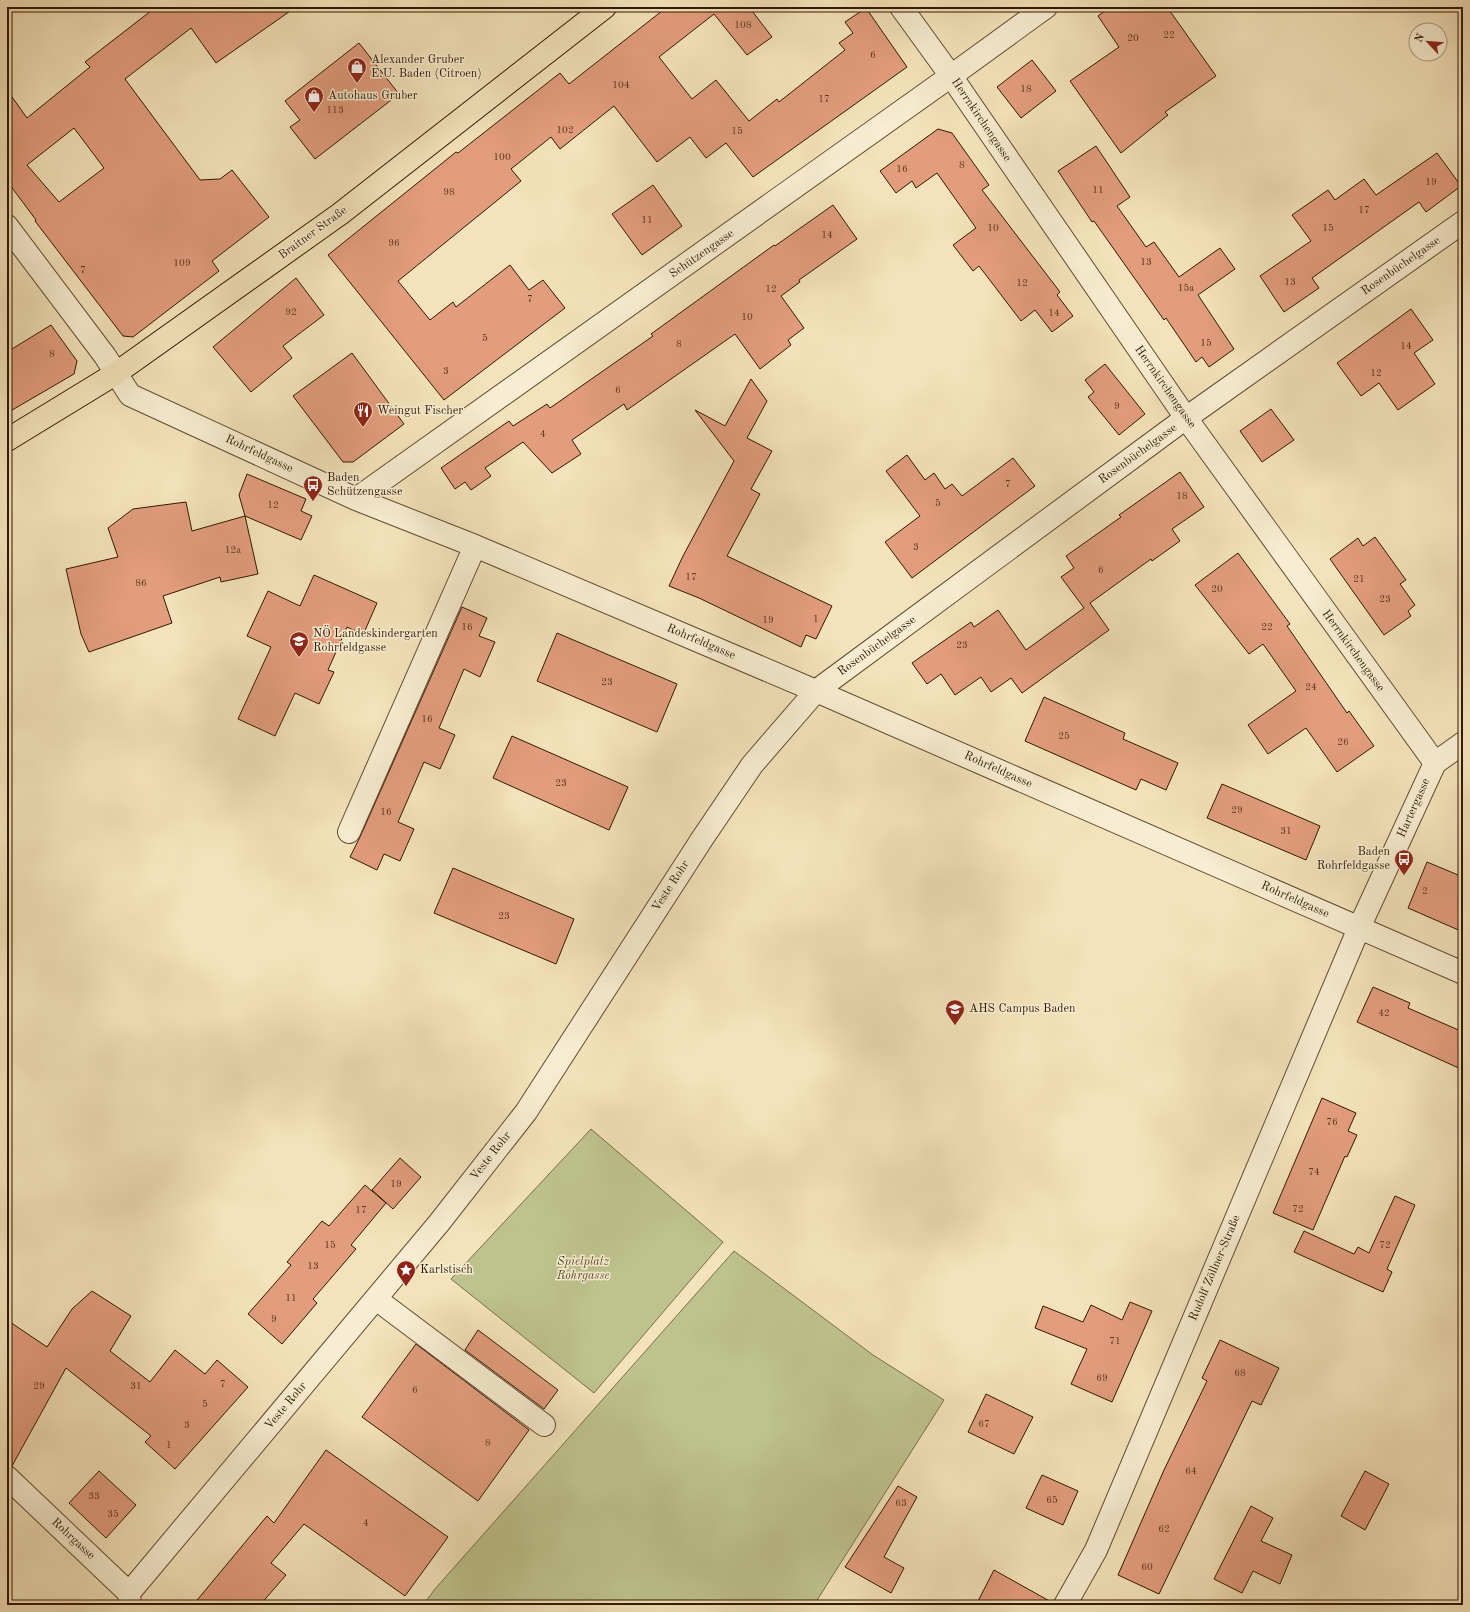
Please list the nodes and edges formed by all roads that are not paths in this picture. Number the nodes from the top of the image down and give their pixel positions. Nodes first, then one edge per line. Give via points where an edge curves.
1 (605, 7) edge
2 (901, 7) edge
3 (1046, 7) edge
4 (951, 76) junction
5 (1463, 222) edge
6 (7, 226) edge
7 (115, 374) junction
8 (1186, 418) junction
9 (7, 440) edge
10 (356, 499) junction
11 (475, 546) junction
12 (816, 691) junction
13 (1463, 743) edge
14 (1435, 763) junction
15 (349, 832) dead end
16 (1360, 928) junction
17 (1463, 973) edge
18 (376, 1299) junction
19 (544, 1425) dead end
20 (7, 1477) edge
21 (130, 1599) edge
22 (1065, 1605) edge

1 - 7 main road, Braitner Straße via 340,214
2 - 4 street, Herrnkirchengasse
3 - 4 street, Schützengasse
4 - 8 street, Herrnkirchengasse
4 - 10 street, Schützengasse
5 - 8 street, Rosenbüchelgasse
6 - 7 street, Rohrfeldgasse via 105,356
7 - 9 main road, Braitner Straße
7 - 10 street, Rohrfeldgasse via 130,395
8 - 12 street, Rosenbüchelgasse
8 - 14 street, Herrnkirchengasse
10 - 11 street, Rohrfeldgasse
11 - 12 street, Rohrfeldgasse
11 - 15 street
12 - 16 street, Rohrfeldgasse
12 - 18 street, Veste Rohr via 752,765 526,1112 440,1223
13 - 14 street, Hartergasse
14 - 16 street, Hartergasse
16 - 17 street, Rohrfeldgasse
16 - 22 street, Rudolf Zöllner-Straße via 1096,1550
18 - 19 street
18 - 21 street, Veste Rohr
20 - 21 street, Rohrgasse

